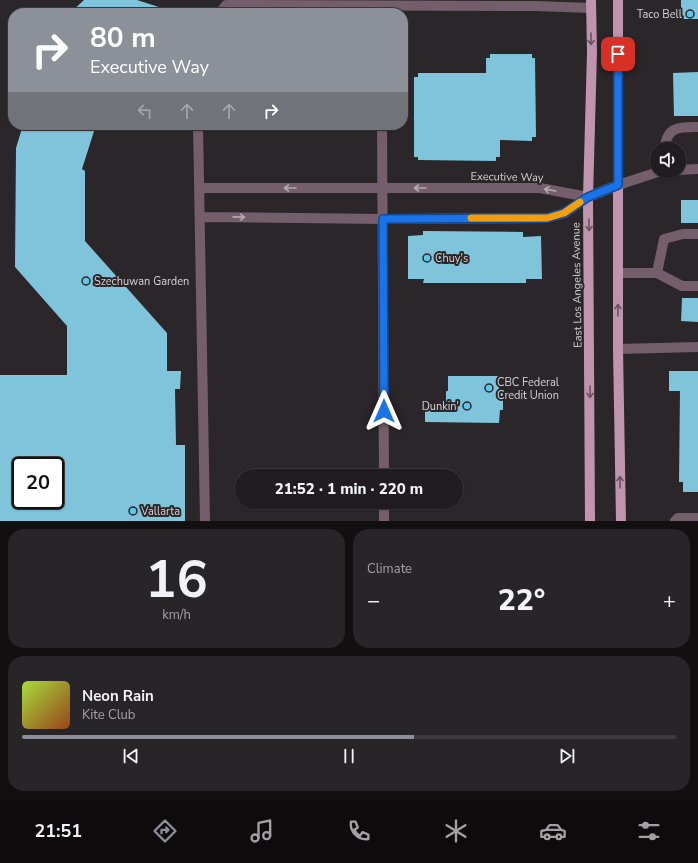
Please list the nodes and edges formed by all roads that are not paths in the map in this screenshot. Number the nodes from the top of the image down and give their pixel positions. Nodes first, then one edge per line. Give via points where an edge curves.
1 (618, 0) edge
2 (591, 4) edge
3 (224, 8) edge
4 (343, 8) edge
5 (408, 8) edge
6 (698, 127) edge
7 (198, 130) edge
8 (382, 130) edge
9 (665, 142) edge
10 (698, 169) edge
11 (686, 170) edge
12 (650, 175) edge
13 (618, 185) junction
14 (199, 188) junction
15 (383, 188) junction
16 (588, 197) junction
17 (200, 217) junction
18 (383, 219) junction
19 (698, 234) edge
20 (618, 273) junction
21 (657, 273) junction
22 (698, 286) edge
23 (698, 347) edge
24 (618, 349) junction
25 (384, 469) edge
26 (384, 509) edge
27 (698, 518) edge
28 (205, 521) edge
29 (384, 521) edge
30 (590, 521) edge
31 (621, 521) edge
32 (675, 521) edge

1 - 13 main road
2 - 5 lane
2 -> 16 main road, East Los Angeles Avenue
3 - 4 lane via 226,5
6 - 9 lane via 675,128
7 - 14 lane
8 - 15 lane
10 - 11 lane
12 - 13 lane
13 - 16 main road
13 - 20 main road
15 -> 14 lane, Executive Way
14 - 17 lane
16 -> 15 lane, Executive Way via 540,188
15 - 18 lane
16 - 18 lane via 564,213 547,218
16 -> 30 main road, East Los Angeles Avenue
17 -> 18 lane
17 - 28 lane
18 - 25 lane
19 - 21 lane via 683,234 664,239
20 - 21 lane
24 -> 20 main road
21 - 22 lane via 682,286
23 - 24 lane
31 -> 24 main road
26 - 29 lane
27 - 32 lane via 678,518

